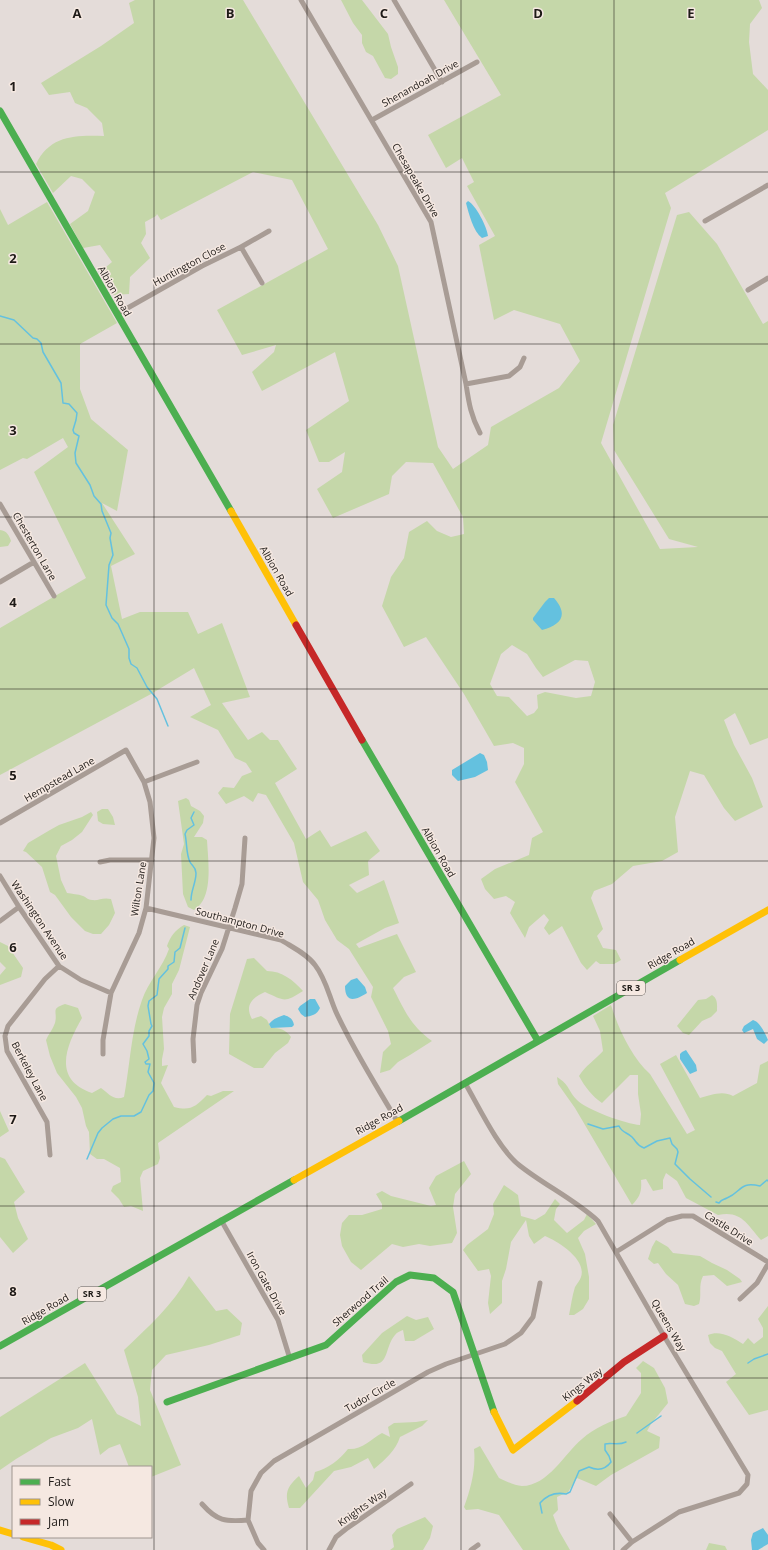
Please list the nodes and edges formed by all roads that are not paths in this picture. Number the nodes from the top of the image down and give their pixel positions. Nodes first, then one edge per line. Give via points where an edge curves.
1 (301, 0) edge
2 (394, 0) edge
3 (477, 62) dead end
4 (442, 82) junction
5 (0, 111) edge
6 (372, 120) junction
7 (768, 185) edge
8 (705, 222) dead end
9 (269, 231) dead end
10 (241, 247) junction
11 (768, 278) edge
12 (262, 283) dead end
13 (748, 290) dead end
14 (117, 314) junction
15 (524, 358) dead end
16 (466, 384) junction
17 (480, 433) dead end
18 (0, 504) edge
19 (34, 562) junction
20 (0, 582) edge
21 (54, 596) dead end
22 (126, 750) joint
23 (197, 762) dead end
24 (144, 782) junction
25 (0, 823) edge
26 (245, 838) dead end
27 (152, 860) junction
28 (100, 862) dead end
29 (0, 876) edge
30 (19, 907) junction
31 (146, 908) junction
32 (768, 910) edge
33 (0, 920) edge
34 (228, 927) junction
35 (59, 966) junction
36 (111, 993) junction
37 (538, 1041) junction
38 (103, 1054) dead end
39 (194, 1061) dead end
40 (465, 1083) junction
41 (397, 1121) junction
42 (50, 1154) dead end
43 (221, 1220) junction
44 (616, 1252) junction
45 (768, 1263) edge
46 (540, 1283) dead end
47 (740, 1299) dead end
48 (664, 1336) junction
49 (0, 1346) edge
50 (473, 1355) junction
51 (290, 1359) junction
52 (167, 1402) dead end
53 (513, 1450) joint
54 (411, 1484) dead end
55 (202, 1504) dead end
56 (610, 1514) dead end
57 (248, 1520) junction
58 (0, 1530) edge
59 (12, 1534) edge
60 (25, 1538) edge
61 (632, 1542) junction
62 (478, 1546) dead end
63 (50, 1548) edge
64 (61, 1550) edge
65 (264, 1550) edge
66 (329, 1550) edge
67 (471, 1550) edge
68 (623, 1550) edge

1 - 6 street, Chesapeake Drive
2 - 4 street
3 - 4 street, Shenandoah Drive
4 - 6 street, Shenandoah Drive
5 - 14 street, Albion Road
6 - 16 street, Chesapeake Drive via 432,222
7 - 8 street
9 - 10 street, Huntington Close
10 - 12 street
10 - 14 street, Huntington Close
11 - 13 street
14 - 37 street, Albion Road
15 - 16 street via 520,367 509,376
16 - 17 street, Chesapeake Drive via 473,420
18 - 19 street, Chesterton Lane
19 - 20 street
19 - 21 street, Chesterton Lane
22 - 24 street, Wilton Lane
22 - 25 street, Hempstead Lane
23 - 24 street
24 - 27 street, Wilton Lane via 153,821
26 - 34 street, Andover Lane via 242,884
27 - 28 street
27 - 31 street, Wilton Lane
29 - 30 street, Washington Avenue
30 - 33 street
30 - 35 street, Washington Avenue
31 - 34 street, Southampton Drive
31 - 36 street, Wilton Lane via 139,933
32 - 37 street, Ridge Road / SR 3
34 - 39 street, Andover Lane via 222,949 197,1005 193,1039
34 - 41 street, Southampton Drive via 281,940 299,950 315,964 352,1043
35 - 36 street, Washington Avenue via 81,980
35 - 42 street, Berkeley Lane via 45,979 8,1026 5,1036 7,1051 47,1122
36 - 38 street, Wilton Lane
37 - 40 street, Ridge Road / SR 3
40 - 41 street, Ridge Road / SR 3
40 - 44 street, Queens Way via 503,1149 518,1164 585,1209 598,1221
41 - 43 street, Ridge Road / SR 3
43 - 49 street, Ridge Road / SR 3
43 - 51 street, Iron Gate Drive via 278,1320
44 - 45 street, Castle Drive via 668,1220 693,1216
44 - 48 street, Queens Way
45 - 47 street via 757,1283
46 - 50 street, Tudor Circle via 533,1317 521,1332 505,1344
48 - 53 street, Kings Way via 624,1362
48 - 61 street, Queens Way via 748,1475 747,1484 739,1493 679,1512
50 - 51 street, Sherwood Trail via 453,1292 434,1278 410,1275 396,1282 326,1345
50 - 53 street, Sherwood Trail via 496,1419
50 - 57 street, Tudor Circle via 428,1372 274,1460 261,1473 251,1491
51 - 52 street, Sherwood Trail
54 - 66 street, Knights Way via 336,1537
55 - 57 street via 212,1515 230,1522
56 - 61 street
57 - 65 street, Tudor Circle
58 - 59 street
60 - 63 street
61 - 68 street, Queens Way
62 - 67 street
63 - 64 street

